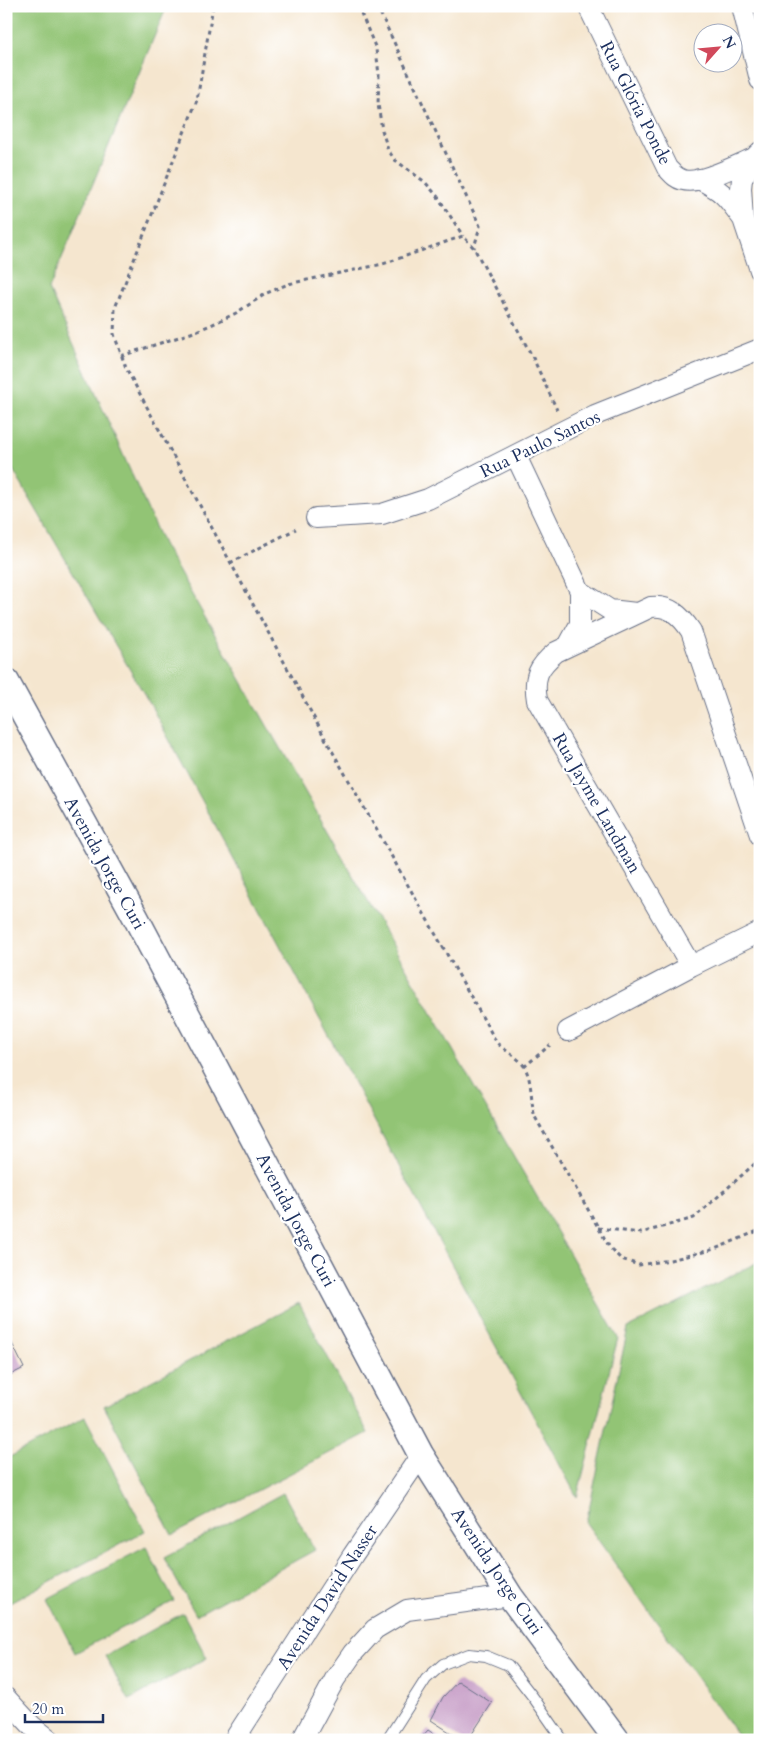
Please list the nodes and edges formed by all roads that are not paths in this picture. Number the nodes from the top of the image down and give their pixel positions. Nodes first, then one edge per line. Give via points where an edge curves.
1 (588, 6) edge
2 (742, 6) edge
3 (760, 80) edge
4 (757, 155) edge
5 (698, 179) junction
6 (743, 220) junction
7 (760, 270) edge
8 (760, 349) edge
9 (516, 456) junction
10 (316, 518) road end
11 (580, 591) junction
12 (636, 613) junction
13 (568, 646) junction
14 (6, 681) edge
15 (14, 709) edge
16 (760, 835) edge
17 (760, 932) edge
18 (691, 966) junction
19 (568, 1031) dead end
20 (421, 1455) junction
21 (510, 1596) junction
22 (6, 1698) edge
23 (50, 1740) edge
24 (234, 1740) edge
25 (302, 1740) edge
26 (387, 1740) edge
27 (563, 1740) edge
28 (617, 1740) edge

1 - 5 street, Rua Glória Ponde via 667,168 675,177 685,181
2 - 3 street
4 - 5 street, Rua Glória Ponde
4 - 6 street, Rua Glória Ponde via 742,180
5 - 6 street, Rua Glória Ponde via 725,195
6 - 7 street, Rua Glória Ponde
8 - 9 street, Rua Paulo Santos via 595,416
9 - 10 street, Rua Paulo Santos via 403,508 382,514
9 - 11 street, Rua Jayme Landman
11 - 12 street, Rua Jayme Landman via 610,610
11 - 13 street, Rua Jayme Landman via 580,624
12 - 13 street, Rua Jayme Landman
12 - 16 street, Rua Jayme Landman via 651,607 667,608 682,618 691,631
13 - 18 street, Rua Jayme Landman via 545,661 538,673 534,686 537,700
14 - 15 street, Avenida Jorge Curi
15 - 20 street, Avenida Jorge Curi via 139,925
17 - 18 street
18 - 19 street
20 - 21 street, Avenida Jorge Curi
20 - 24 street, Avenida David Nasser
21 - 25 street via 407,1610 375,1629 335,1679
21 - 28 street, Avenida Jorge Curi
22 - 23 street
26 - 27 lane via 426,1679 443,1664 469,1654 486,1656 508,1665

